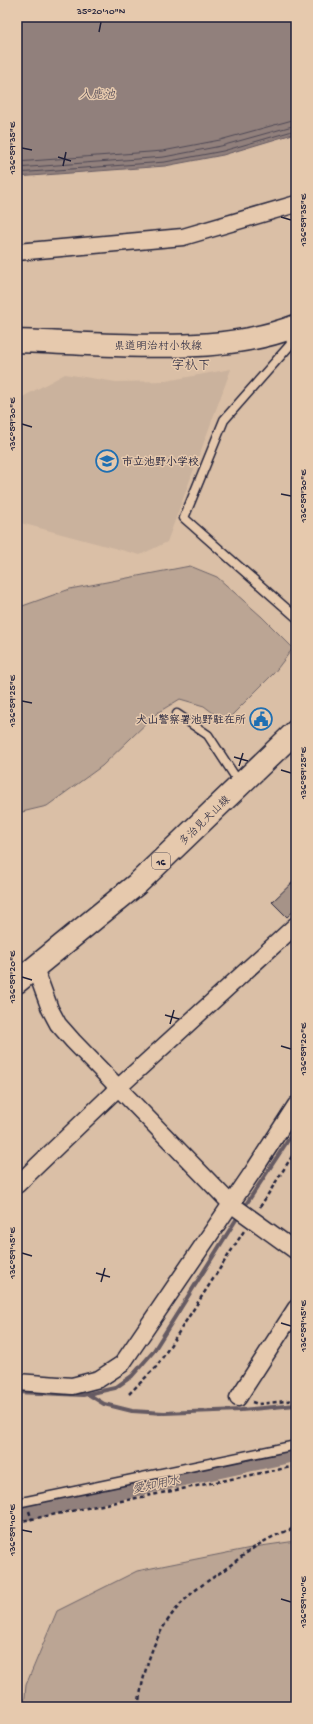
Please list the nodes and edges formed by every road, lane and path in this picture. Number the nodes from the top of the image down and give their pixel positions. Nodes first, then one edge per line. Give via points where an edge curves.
1 (296, 204) edge
2 (17, 252) edge
3 (292, 328) edge
4 (17, 341) edge
5 (296, 617) edge
6 (178, 714) dead end
7 (296, 731) edge
8 (240, 784) junction
9 (296, 925) edge
10 (35, 968) junction
11 (17, 982) edge
12 (119, 1087) junction
13 (296, 1105) edge
14 (296, 1150) edge
15 (17, 1185) edge
16 (232, 1205) junction
17 (250, 1218) junction
18 (296, 1251) edge
19 (296, 1308) edge
20 (17, 1382) edge
21 (129, 1394) dead end
22 (238, 1398) joint
23 (296, 1400) edge
24 (296, 1445) edge
25 (296, 1466) edge
26 (17, 1503) edge
27 (17, 1522) edge
28 (296, 1528) edge
29 (138, 1707) edge

1 - 2 street via 177,238
3 - 4 main road, 県道明治村小牧線 via 229,343 182,346
3 - 5 lane via 291,344 224,420 184,518
6 - 8 lane via 208,735
7 - 8 main road, 多治見犬山線 / 16
8 - 10 main road, 多治見犬山線 / 16 via 137,884
9 - 12 street
10 - 11 main road, 多治見犬山線 / 16
10 - 12 street via 58,1024
12 - 15 street
12 - 16 street
13 - 16 street
14 - 17 path
16 - 17 street
16 - 20 street via 122,1364 99,1379 72,1386
17 - 18 street
17 - 21 path via 157,1366
19 - 22 street
22 - 23 path via 258,1404
24 - 26 lane
25 - 27 path
28 - 29 path via 276,1534 258,1544 191,1594 171,1615 154,1644 143,1678

